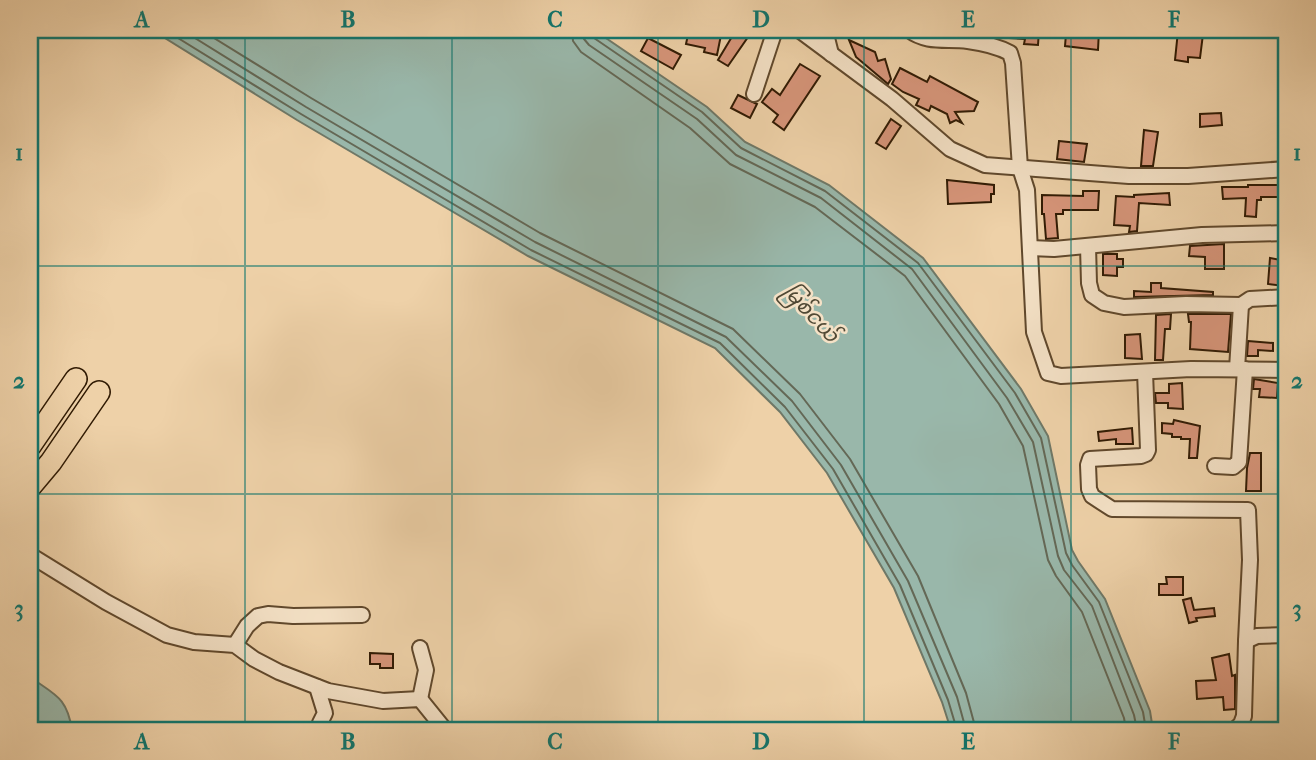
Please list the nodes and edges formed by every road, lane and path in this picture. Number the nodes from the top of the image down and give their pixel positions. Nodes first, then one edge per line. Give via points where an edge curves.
1 (775, 30) edge
2 (799, 30) edge
3 (825, 30) edge
4 (909, 30) edge
5 (831, 54) junction
6 (754, 94) dead end
7 (1020, 167) junction
8 (1286, 169) edge
9 (1286, 233) edge
10 (1087, 246) junction
11 (1030, 248) junction
12 (1286, 297) edge
13 (1241, 305) junction
14 (1241, 369) junction
15 (1286, 370) edge
16 (1145, 372) junction
17 (76, 379) joint
18 (99, 391) joint
19 (30, 446) edge
20 (1215, 466) dead end
21 (30, 487) edge
22 (30, 555) edge
23 (362, 615) dead end
24 (1286, 635) edge
25 (1246, 641) junction
26 (235, 645) junction
27 (421, 648) dead end
28 (317, 687) junction
29 (420, 699) junction
30 (319, 730) edge
31 (445, 730) edge
32 (1234, 730) edge

1 - 6 street
2 - 5 street
3 - 5 street
4 - 7 street via 932,40 967,41 1010,53
5 - 7 street via 950,149 985,165
7 - 8 street via 1129,176
7 - 11 street via 1027,190
9 - 10 street
10 - 11 street
10 - 13 street via 1092,296 1104,303 1124,307
11 - 16 street via 1034,332 1048,373
12 - 13 street via 1250,299
13 - 14 street
14 - 15 street
14 - 16 street
14 - 20 street via 1239,462 1233,467
16 - 25 street via 1146,454 1090,459 1089,489 1112,509 1248,510
17 - 18 street
17 - 19 highway
18 - 21 highway
22 - 26 street via 167,635
23 - 26 street via 258,616
24 - 25 street
25 - 32 street via 1244,716
26 - 28 street
27 - 29 street via 426,670
28 - 29 street via 383,701
28 - 30 street via 325,713
29 - 31 street

